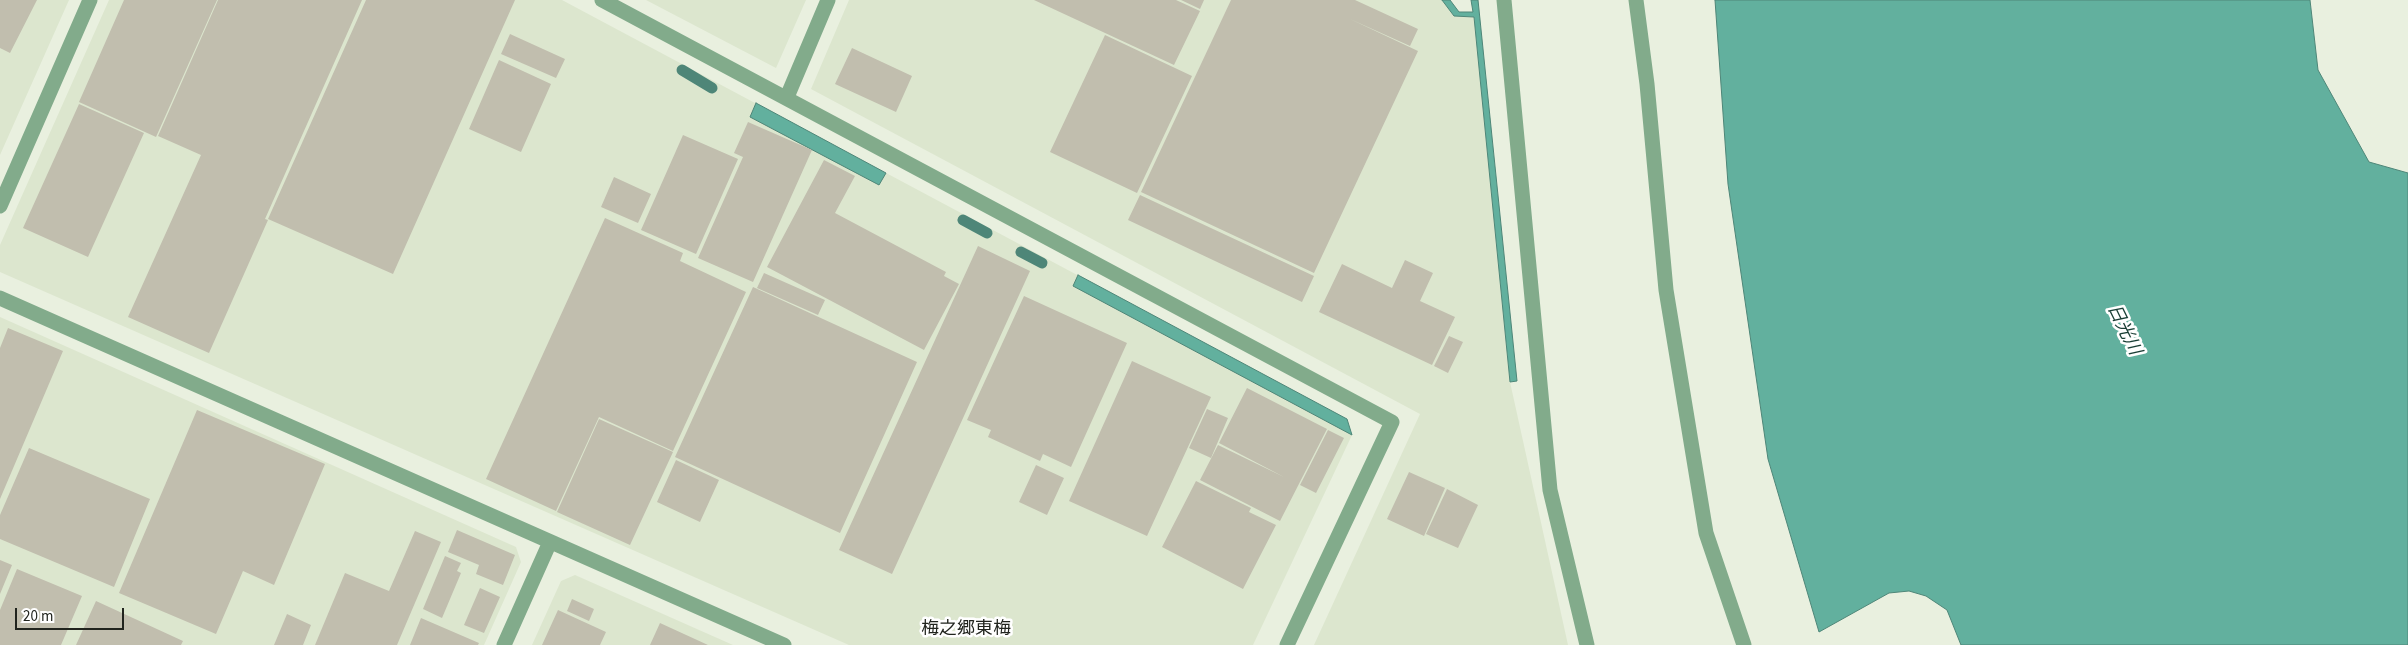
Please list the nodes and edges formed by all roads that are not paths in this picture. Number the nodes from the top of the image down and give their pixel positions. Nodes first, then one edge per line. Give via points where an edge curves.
1 (90, 0) edge
2 (602, 0) edge
3 (828, 0) edge
4 (1504, 0) edge
5 (1636, 0) edge
6 (787, 97) junction
7 (0, 206) edge
8 (0, 298) edge
9 (550, 542) junction
10 (504, 645) edge
11 (784, 645) edge
12 (1287, 645) edge
13 (1587, 645) edge
14 (1744, 645) edge

1 - 7 street
2 - 6 street
3 - 6 street
4 - 13 street via 1550,490
5 - 14 street via 1666,290 1706,533
6 - 12 street via 1392,422
8 - 9 street
9 - 10 street
9 - 11 street

